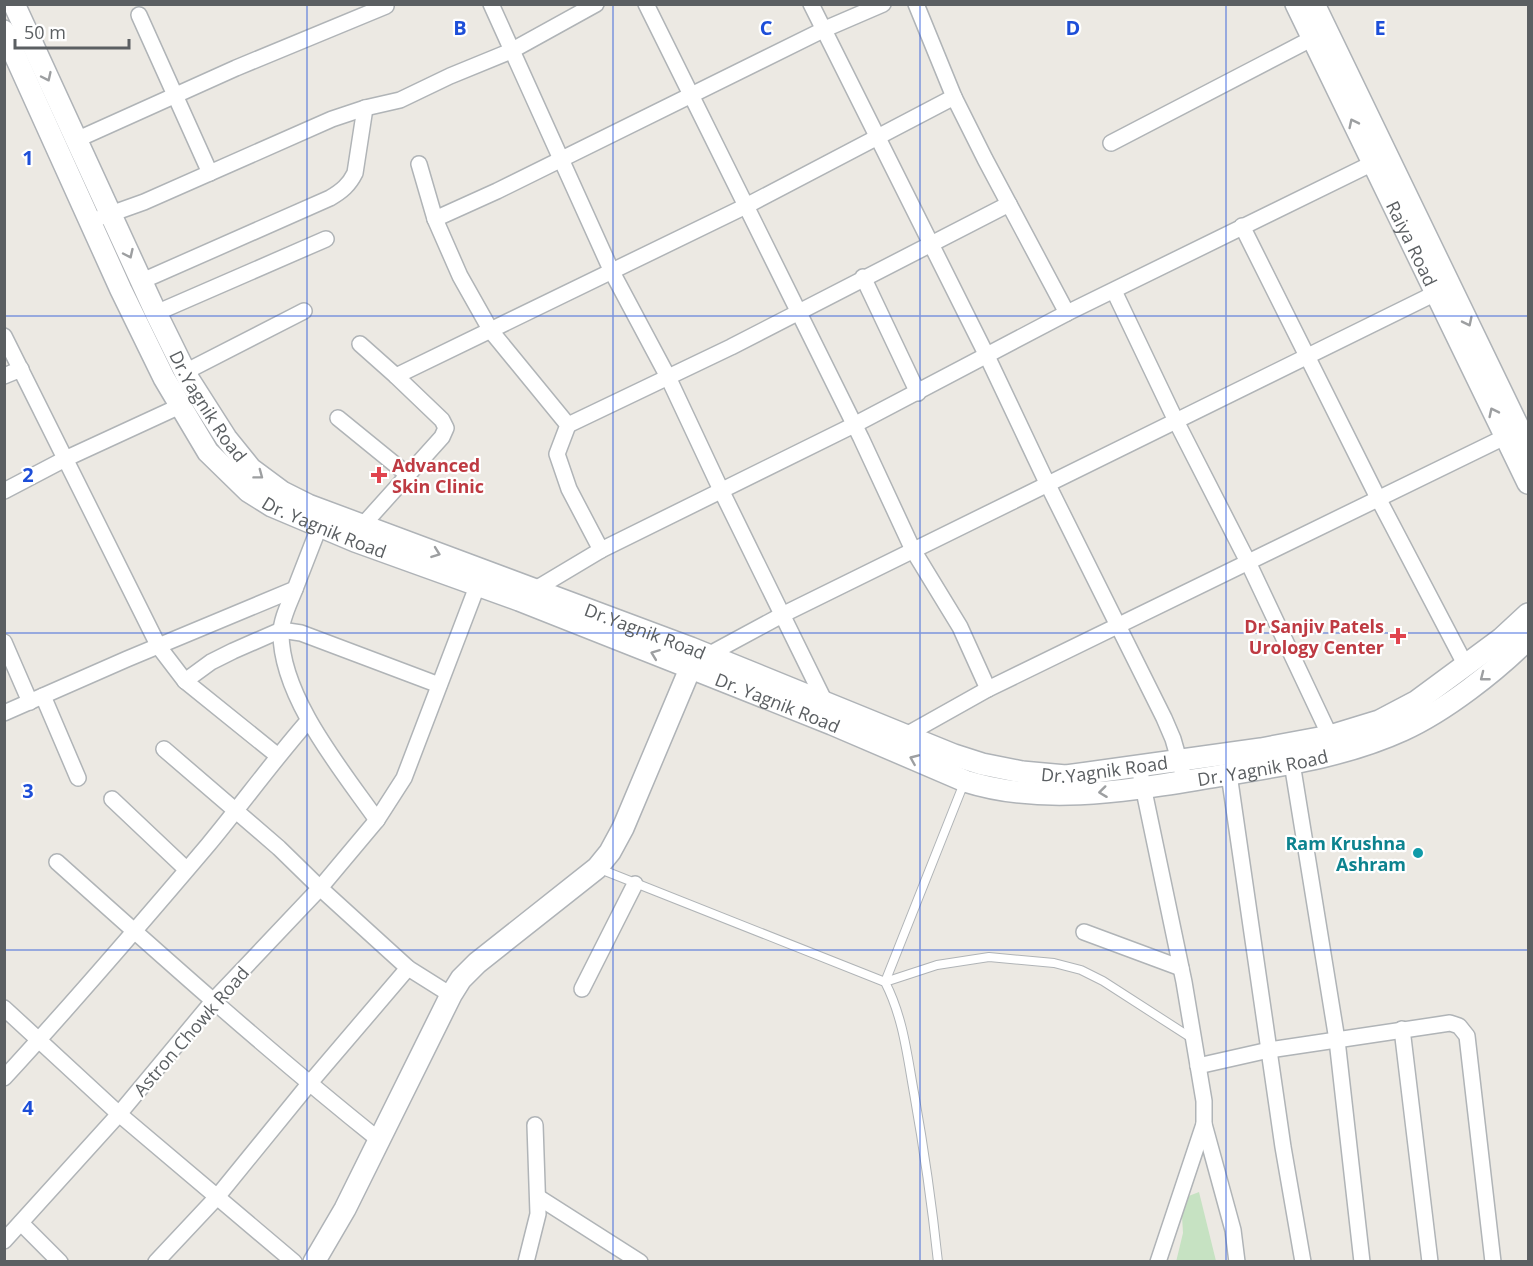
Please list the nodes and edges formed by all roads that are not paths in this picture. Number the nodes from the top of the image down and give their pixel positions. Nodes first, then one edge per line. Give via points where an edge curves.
1 (14, 4) edge
2 (491, 4) edge
3 (596, 4) edge
4 (646, 4) edge
5 (812, 4) edge
6 (883, 4) edge
7 (916, 4) edge
8 (1296, 4) edge
9 (1314, 4) edge
10 (386, 6) dead end
11 (139, 15) dead end
12 (825, 28) junction
13 (4, 31) edge
14 (1313, 39) junction
15 (512, 51) junction
16 (175, 94) junction
17 (689, 94) junction
18 (954, 97) junction
19 (365, 108) junction
20 (877, 136) junction
21 (76, 140) junction
22 (1111, 143) dead end
23 (562, 158) junction
24 (1373, 163) junction
25 (418, 164) dead end
26 (210, 173) junction
27 (1009, 204) junction
28 (746, 206) junction
29 (100, 218) junction
30 (435, 219) junction
31 (1242, 226) junction
32 (326, 238) dead end
33 (932, 244) junction
34 (612, 272) junction
35 (863, 277) junction
36 (142, 281) junction
37 (1443, 289) junction
38 (1114, 291) junction
39 (303, 311) dead end
40 (797, 312) junction
41 (156, 313) junction
42 (1067, 313) junction
43 (491, 331) junction
44 (4, 336) edge
45 (360, 344) dead end
46 (987, 356) junction
47 (1307, 356) junction
48 (21, 369) junction
49 (185, 372) junction
50 (4, 376) edge
51 (396, 376) junction
52 (668, 377) junction
53 (918, 393) junction
54 (180, 406) junction
55 (338, 418) dead end
56 (1176, 421) junction
57 (568, 425) junction
58 (854, 425) junction
59 (1512, 433) junction
60 (1528, 447) edge
61 (65, 459) junction
62 (408, 475) junction
63 (1528, 483) edge
64 (1048, 485) junction
65 (721, 490) junction
66 (4, 491) edge
67 (1378, 498) junction
68 (322, 519) junction
69 (359, 533) junction
70 (601, 550) junction
71 (913, 550) junction
72 (1248, 562) junction
73 (480, 578) junction
74 (295, 589) junction
75 (527, 595) junction
76 (783, 614) junction
77 (1528, 614) edge
78 (1118, 626) junction
79 (281, 630) junction
80 (1528, 639) edge
81 (4, 642) edge
82 (159, 647) junction
83 (700, 661) junction
84 (1466, 666) junction
85 (184, 681) junction
86 (439, 686) junction
87 (988, 689) junction
88 (37, 699) junction
89 (825, 702) junction
90 (4, 713) edge
91 (308, 722) junction
92 (906, 735) junction
93 (1330, 736) junction
94 (164, 749) dead end
95 (278, 756) junction
96 (972, 761) junction
97 (1292, 763) junction
98 (1139, 767) junction
99 (1183, 771) junction
100 (1229, 774) junction
101 (78, 778) dead end
102 (965, 781) junction
103 (1144, 788) junction
104 (112, 800) dead end
105 (235, 811) junction
106 (377, 820) junction
107 (57, 862) dead end
108 (597, 868) junction
109 (186, 869) junction
110 (635, 884) junction
111 (320, 888) junction
112 (135, 932) junction
113 (1084, 932) dead end
114 (408, 968) junction
115 (1181, 968) junction
116 (885, 982) junction
117 (582, 989) dead end
118 (451, 995) junction
119 (213, 1001) junction
120 (4, 1008) edge
121 (1402, 1029) junction
122 (40, 1039) junction
123 (1194, 1039) junction
124 (1337, 1040) junction
125 (1269, 1050) junction
126 (1198, 1066) junction
127 (4, 1078) edge
128 (309, 1084) junction
129 (119, 1114) junction
130 (1204, 1124) junction
131 (535, 1125) dead end
132 (378, 1140) junction
133 (217, 1197) junction
134 (538, 1197) junction
135 (21, 1223) junction
136 (4, 1241) edge
137 (165, 1259) edge
138 (60, 1262) edge
139 (294, 1262) edge
140 (314, 1262) edge
141 (526, 1262) edge
142 (640, 1262) edge
143 (938, 1262) edge
144 (1158, 1262) edge
145 (1237, 1262) edge
146 (1303, 1262) edge
147 (1362, 1262) edge
148 (1430, 1262) edge
149 (1493, 1262) edge

1 -> 21 street, Dr.Yagnik Road
2 - 15 street
3 - 15 street
4 - 17 street
5 - 12 street
6 - 12 street
7 - 18 street
8 - 14 street, Raiya Road
9 - 37 street, Raiya Road
10 - 16 street
11 - 16 street
12 - 17 street
12 - 20 street
13 - 29 street, Dr. Yagnik Road
14 - 22 street
24 -> 14 street, Raiya Road
15 - 19 street via 400,100
15 - 23 street
16 - 21 street
16 - 26 street
17 - 23 street
17 - 28 street
18 - 20 street
18 - 27 street
19 - 26 street
19 - 36 street via 355,173 343,190
20 - 28 street
20 - 33 street
21 - 29 street, Dr.Yagnik Road
23 - 30 street
23 - 34 street
24 - 31 street
24 - 37 street, Raiya Road
25 - 30 street
26 - 29 street
27 - 33 street
27 - 42 street
28 - 34 street
28 - 40 street
29 -> 36 street, Dr.Yagnik Road
29 - 54 street, Dr. Yagnik Road via 121,290
30 - 43 street via 460,276
31 - 38 street
31 - 47 street
32 - 41 street
33 - 35 street
33 - 46 street
34 - 43 street
34 - 52 street
35 - 40 street
35 - 53 street
36 - 41 street, Dr.Yagnik Road
37 - 47 street
37 - 59 street, Raiya Road
38 - 42 street
38 - 56 street
39 - 49 street
40 - 52 street
40 - 58 street
41 - 49 street, Dr.Yagnik Road
42 - 46 street
43 - 51 street
43 - 57 street
44 - 48 street
45 - 51 street
46 - 53 street
46 - 64 street
47 - 56 street
47 - 67 street
48 - 50 street
48 - 61 street
49 -> 68 street, Dr.Yagnik Road via 250,469
51 - 62 street via 446,428
52 - 57 street
52 - 65 street
53 - 58 street
54 - 61 street
54 - 68 street, Dr. Yagnik Road via 208,452 248,491 272,506
55 - 62 street
56 - 64 street
56 - 72 street
57 - 70 street via 557,454 569,489
58 - 65 street
58 - 71 street
59 - 60 street, Raiya Road
59 - 63 street, Raiya Road
59 - 67 street
61 - 66 street
61 - 82 street
62 - 69 street
64 - 71 street
64 - 78 street
65 - 70 street
65 - 76 street
67 - 72 street
67 - 84 street
68 - 69 street, Dr. Yagnik Road
68 - 74 street
69 - 73 street, Dr. Yagnik Road
70 - 75 street
71 - 76 street
71 - 87 street via 960,627
72 - 78 street
72 - 93 street
73 - 75 street, Dr. Yagnik Road
73 - 86 street, Astron Chowk Road
74 - 79 street
74 - 82 street
75 - 83 street, Dr. Yagnik Road
76 - 83 street
76 - 89 street
77 - 84 street, Dr.Yagnik Road
78 - 87 street
78 - 99 street via 1164,718
79 - 85 street via 218,658
79 - 86 street via 301,633
79 - 91 street via 287,668
80 -> 97 street, Dr. Yagnik Road via 1457,698 1405,730 1340,754
81 - 88 street
82 - 85 street
82 - 88 street
83 - 89 street, Dr.Yagnik Road
102 -> 83 street, Dr. Yagnik Road
83 - 108 street via 623,828
84 - 93 street, Dr.Yagnik Road via 1417,701 1379,721
85 - 95 street
86 - 106 street, Astron Chowk Road via 404,778
87 - 92 street
88 - 90 street
88 - 101 street
89 - 92 street, Dr.Yagnik Road
91 - 95 street
91 - 106 street
92 - 96 street, Dr.Yagnik Road
93 - 99 street, Dr.Yagnik Road
94 - 105 street
95 - 105 street
96 - 98 street, Dr.Yagnik Road via 1066,776
96 - 102 lane
97 - 100 street, Dr. Yagnik Road
97 - 124 street
98 - 99 street, Dr.Yagnik Road
98 - 103 street
99 - 100 street, Dr. Yagnik Road
99 - 103 street, Dr. Yagnik Road
100 - 125 street
103 -> 102 street, Dr. Yagnik Road via 1041,794 986,788
102 - 116 lane
103 - 115 street
104 - 109 street
105 - 109 street
105 - 111 street
106 - 111 street, Astron Chowk Road
107 - 112 street
108 - 110 lane
108 - 118 street via 477,963
109 - 112 street
110 - 116 lane
110 - 117 street
111 - 114 street
111 - 119 street, Astron Chowk Road
112 - 119 street
112 - 122 street
113 - 115 street
114 - 118 street
114 - 128 street
115 - 123 street
116 - 123 lane via 937,965 990,957 1054,963 1103,981
116 - 143 lane via 903,1026 928,1168
118 - 132 street
119 - 128 street
119 - 129 street, Astron Chowk Road
120 - 122 street
121 - 124 street
121 - 148 street
121 - 149 street via 1450,1023 1459,1026 1467,1036
122 - 127 street
122 - 129 street
123 - 126 street
124 - 125 street
124 - 147 street
125 - 126 street
125 - 146 street
126 - 130 street
128 - 132 street
128 - 133 street
129 - 133 street
129 - 135 street, Astron Chowk Road
130 - 144 street
130 - 145 street via 1233,1230
131 - 134 street
132 - 140 street
133 - 137 street
133 - 139 street
134 - 141 street via 538,1214
134 - 142 street
135 - 136 street, Astron Chowk Road
135 - 138 street

